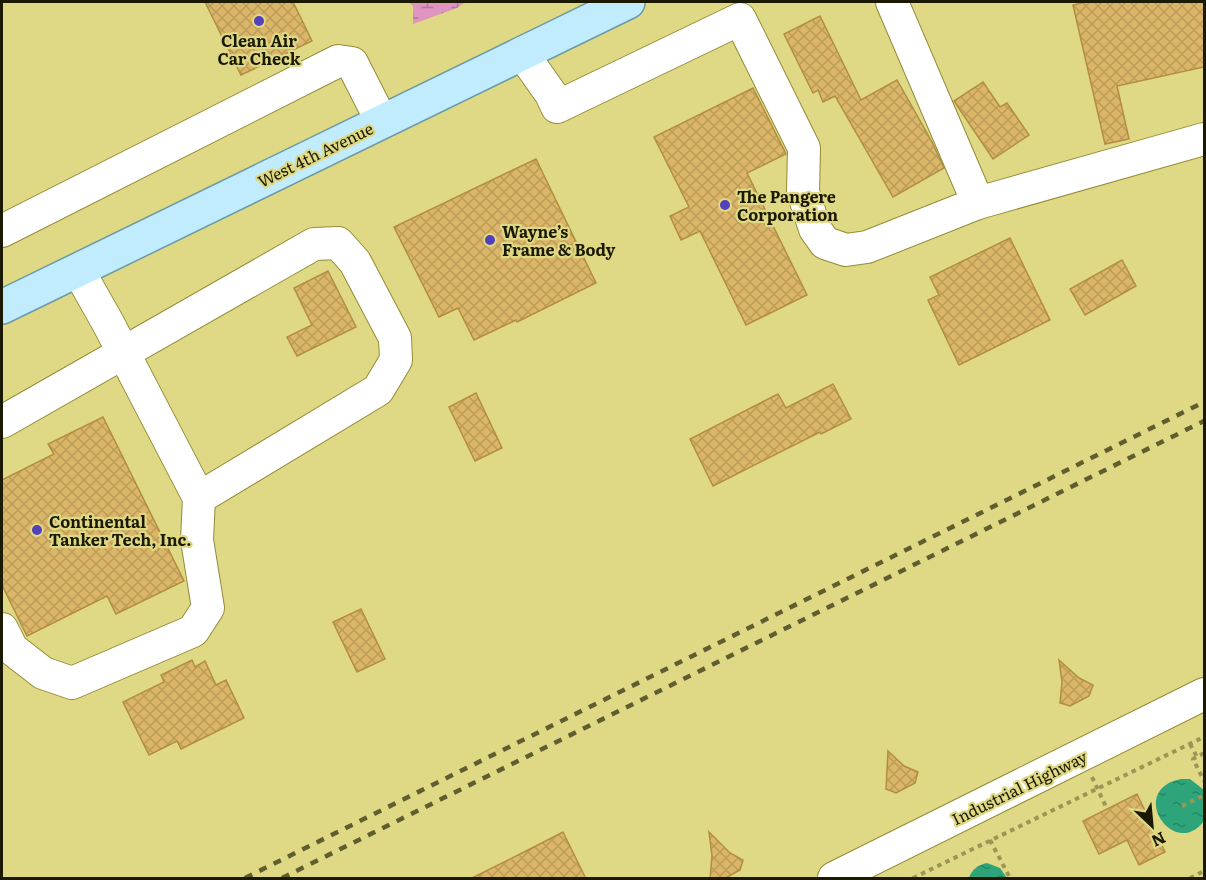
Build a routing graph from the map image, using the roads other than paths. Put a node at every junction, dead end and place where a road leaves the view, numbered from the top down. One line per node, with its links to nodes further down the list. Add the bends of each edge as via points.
1 (628, 2): 3 (main road, West 4th Avenue)
2 (892, 2): 6 (street)
3 (522, 53): 4 (main road, West 4th Avenue); 6 (street, via 557,107 740,19 804,148 803,192 815,229 825,243 846,250 867,247)
4 (382, 122): 7 (street, via 352,63 338,61); 8 (main road, West 4th Avenue)
5 (1204, 139): 6 (street)
6 (978, 203)
7 (2, 231)
8 (78, 270): 9 (main road, West 4th Avenue); 10 (street)
9 (2, 308)
10 (123, 352): 11 (street); 12 (street); 12 (street, via 314,244 338,243 355,262 395,338 396,360 378,390)
11 (2, 422)
12 (199, 498): 13 (street, via 197,540 208,608 193,631 72,683 43,673 19,655)
13 (2, 630)
14 (1204, 694): 15 (street, Industrial Highway)
15 (834, 879)

